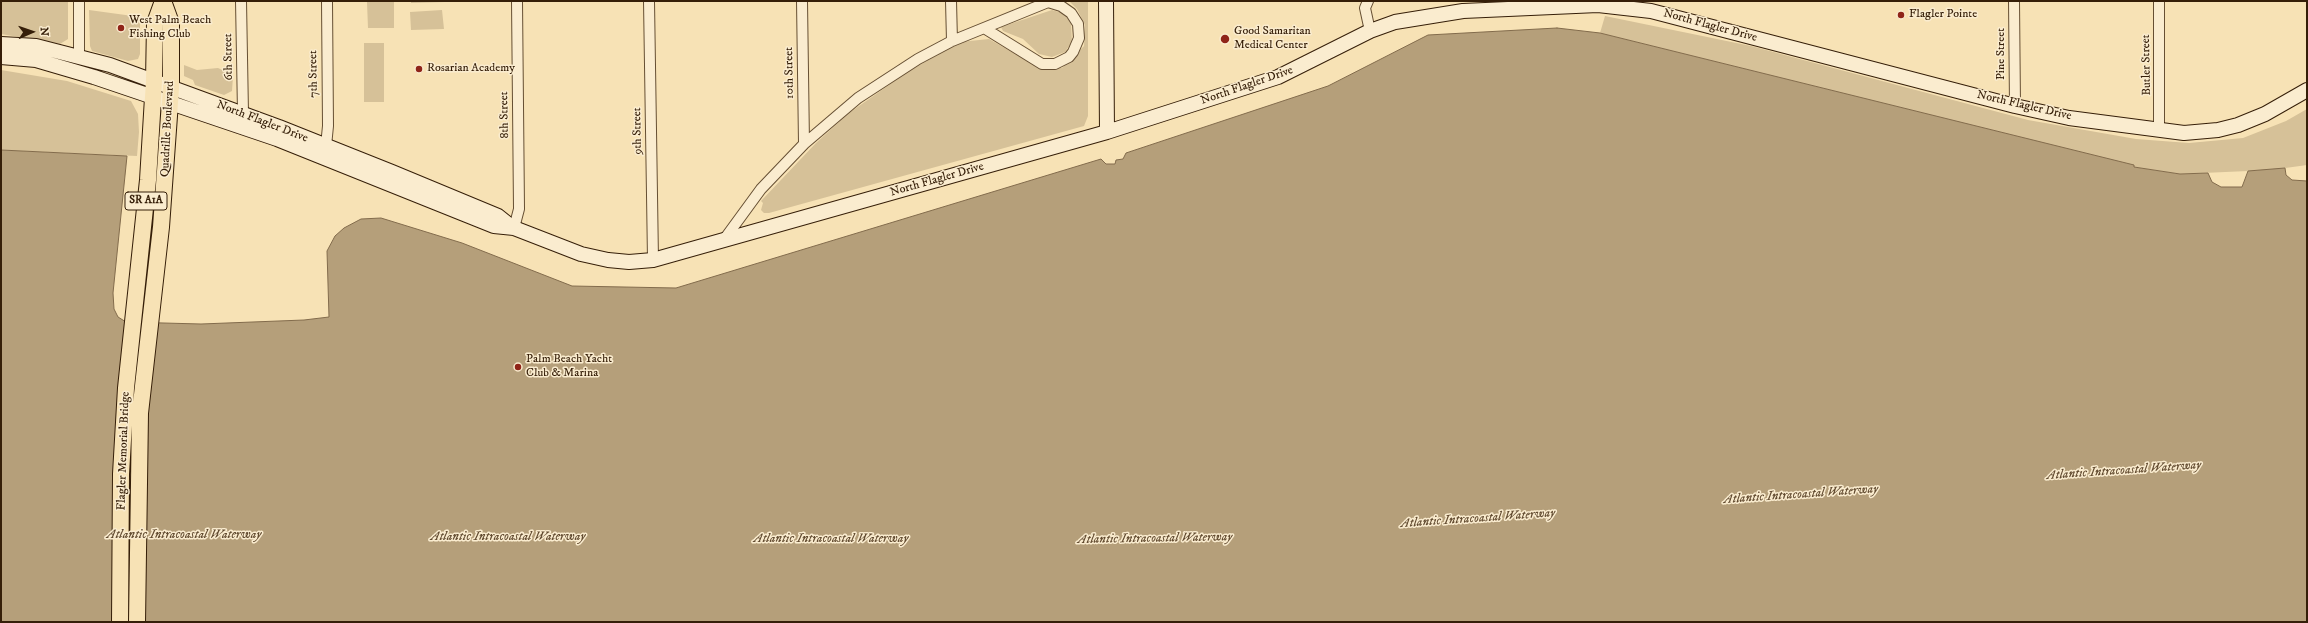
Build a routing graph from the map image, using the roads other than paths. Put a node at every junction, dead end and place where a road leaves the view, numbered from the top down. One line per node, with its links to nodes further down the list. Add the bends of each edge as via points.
1 (79, 1): 19 (street)
2 (163, 1): 21 (main road, SR A1A, via 155,23); 23 (main road, Quadrille Boulevard / SR A1A, via 171,23)
3 (241, 1): 25 (street, 6th Street)
4 (326, 1): 29 (street, 7th Street)
5 (517, 1): 30 (street, 8th Street, via 519,209)
6 (649, 1): 32 (street, 9th Street)
7 (802, 1): 28 (street, 10th Street)
8 (951, 1): 17 (street)
9 (1106, 1): 27 (street)
10 (1368, 1): 16 (street, via 1365,8)
11 (2014, 1): 24 (street, Pine Street)
12 (2159, 1): 26 (street, Butler Street)
13 (1598, 3): 14 (street, North Flagler Drive); 24 (street, North Flagler Drive, via 1651,11)
14 (1503, 5): 16 (street, North Flagler Drive, via 1395,22)
15 (984, 28): 15 (street, via 1042,64 1056,64 1068,57 1079,38 1078,24 1071,13 1061,6 1048,2); 17 (street)
16 (1370, 31): 27 (street, North Flagler Drive, via 1278,77)
17 (952, 41): 28 (street, via 882,82 830,120)
18 (1, 44): 19 (street, North Flagler Drive, via 36,46)
19 (79, 56): 21 (street, North Flagler Drive)
20 (1, 57): 21 (street, North Flagler Drive, via 36,60)
21 (154, 89): 23 (street, North Flagler Drive); 33 (main road, Quadrille Boulevard / SR A1A, via 147,200)
22 (2307, 90): 26 (street, North Flagler Drive, via 2265,114 2238,125 2204,132)
23 (170, 95): 25 (street, North Flagler Drive); 30 (street, North Flagler Drive, via 494,226); 34 (main road, Quadrille Boulevard / SR A1A, via 161,227)
24 (2015, 106): 26 (street, North Flagler Drive, via 2069,118)
25 (243, 113): 29 (street, North Flagler Drive)
26 (2160, 130)
27 (1107, 132): 31 (street, North Flagler Drive)
28 (804, 144): 31 (street, via 761,189)
29 (326, 146): 30 (street, North Flagler Drive, via 498,216)
30 (514, 228): 32 (street, North Flagler Drive, via 581,254 608,260)
31 (723, 241): 32 (street, North Flagler Drive)
32 (653, 260)
33 (135, 304): 35 (main road, Flagler Memorial Bridge / SR A1A, via 122,451)
34 (151, 306): 36 (main road, Flagler Memorial Bridge / SR A1A, via 140,413)
35 (120, 622)
36 (137, 622)

